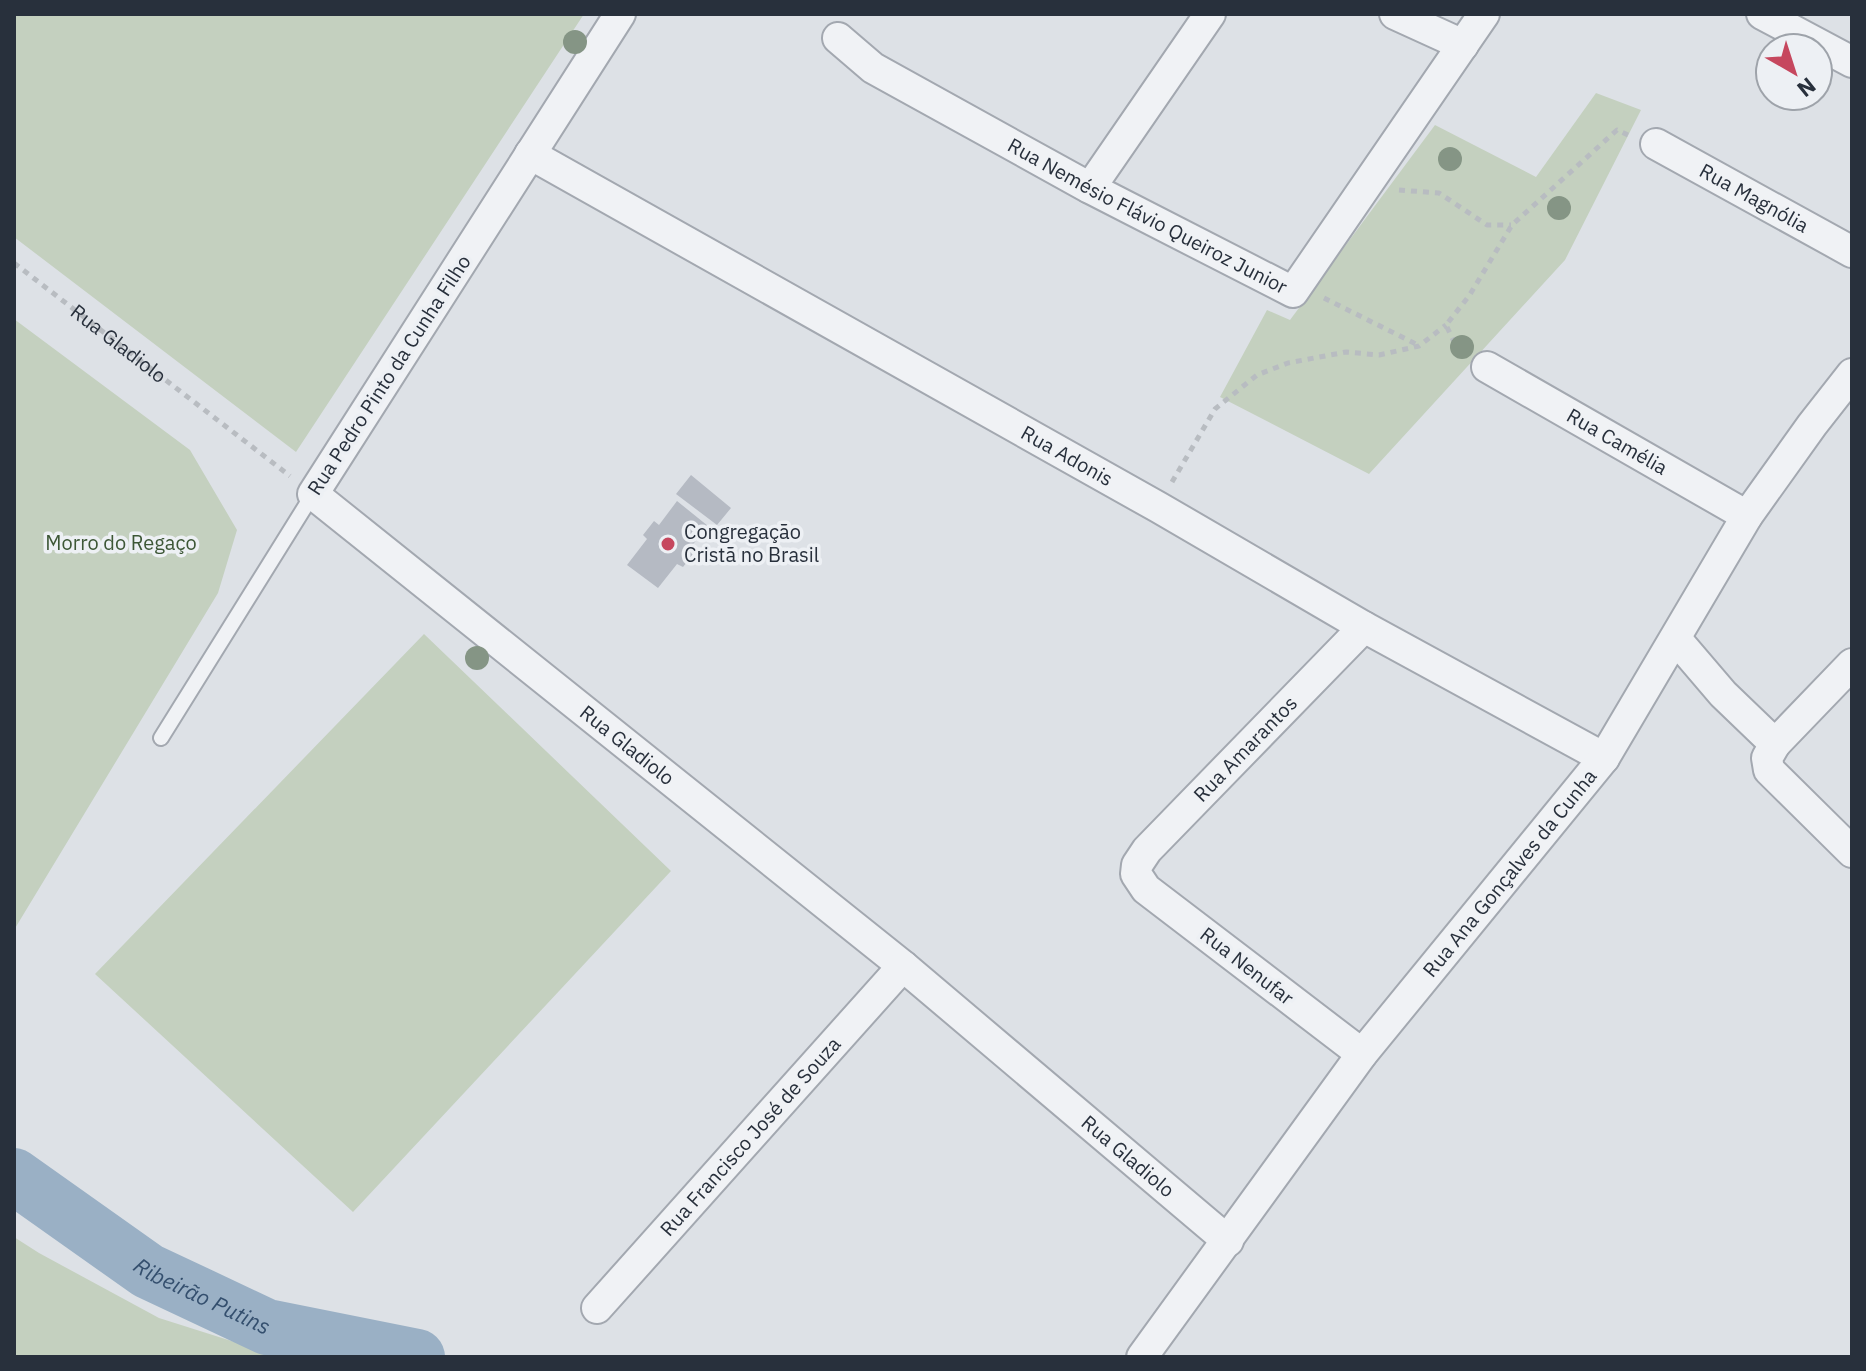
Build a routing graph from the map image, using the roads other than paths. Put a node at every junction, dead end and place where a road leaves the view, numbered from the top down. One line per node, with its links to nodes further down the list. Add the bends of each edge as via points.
1 (620, 14): 10 (street, Rua Pedro Pinto da Cunha Filho)
2 (1210, 14): 11 (street)
3 (1395, 14): 7 (street)
4 (1484, 14): 7 (street, Rua Nemésio Flávio Queiroz Junior)
5 (1762, 14): 8 (street)
6 (838, 38): 11 (street, Rua Nemésio Flávio Queiroz Junior, via 873,68)
7 (1463, 45): 11 (street, Rua Nemésio Flávio Queiroz Junior, via 1293,292)
8 (1852, 62)
9 (1656, 144): 12 (street, Rua Magnólia)
10 (530, 154): 15 (street, Rua Pedro Pinto da Cunha Filho); 17 (street, Rua Adonis)
11 (1090, 188)
12 (1852, 252)
13 (1487, 367): 16 (street, Rua Camélia)
14 (1852, 374): 16 (street, Rua Ana Gonçalves da Cunha)
15 (313, 494): 20 (lane, Rua Pedro Pinto da Cunha Filho); 25 (street, Rua Gladiolo)
16 (1747, 516): 18 (street, Rua Ana Gonçalves da Cunha)
17 (1364, 627): 22 (street, Rua Adonis); 24 (street, Rua Amarantos, via 1147,850)
18 (1676, 639): 21 (street); 22 (street, Rua Ana Gonçalves da Cunha)
19 (1852, 664): 21 (street)
20 (161, 738)
21 (1775, 744): 23 (street, via 1767,758 1769,770)
22 (1604, 758): 26 (street, Rua Ana Gonçalves da Cunha)
23 (1852, 852)
24 (1136, 874): 26 (street, Rua Nenufar, via 1146,889)
25 (903, 966): 27 (street, Rua Gladiolo); 28 (street, Rua Francisco José de Souza)
26 (1362, 1054): 27 (street, Rua Ana Gonçalves da Cunha)
27 (1228, 1241): 29 (street, Rua Ana Gonçalves da Cunha)
28 (597, 1308)
29 (1142, 1357)

